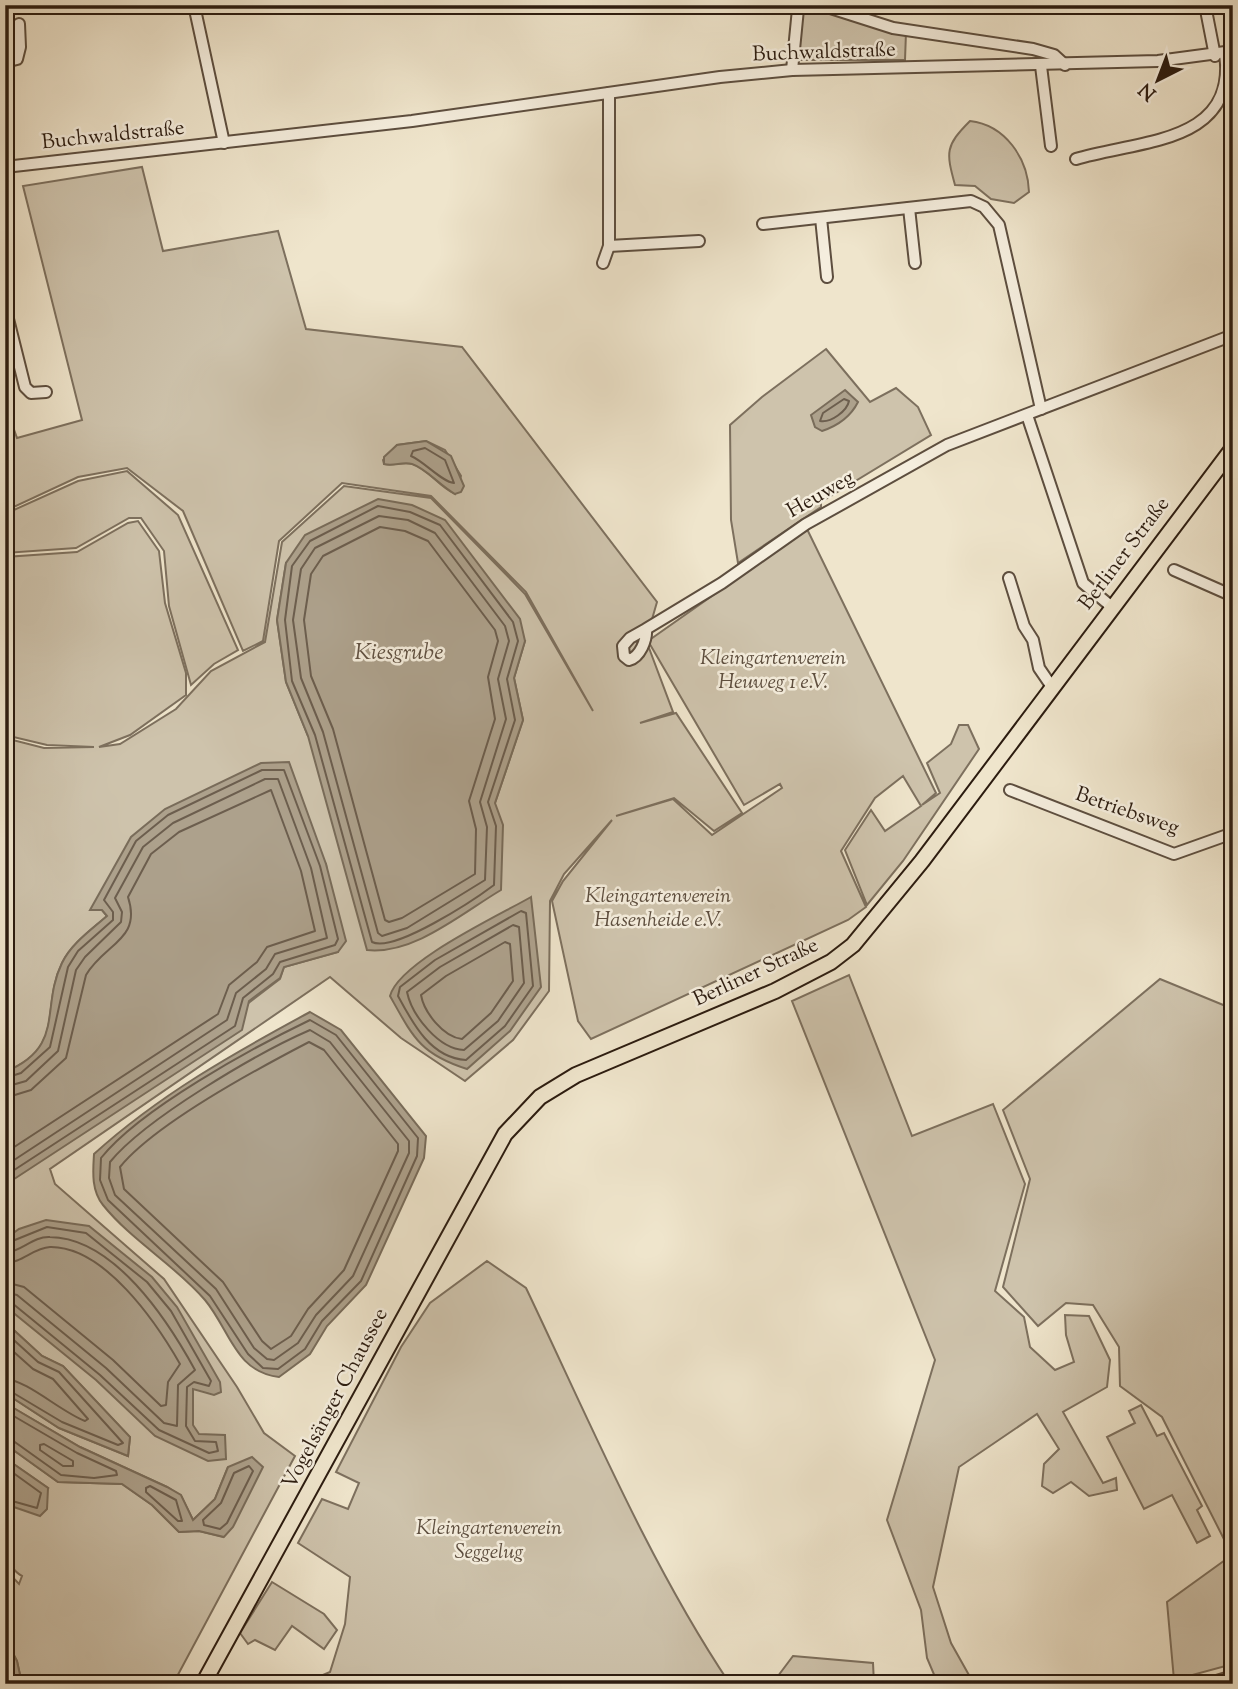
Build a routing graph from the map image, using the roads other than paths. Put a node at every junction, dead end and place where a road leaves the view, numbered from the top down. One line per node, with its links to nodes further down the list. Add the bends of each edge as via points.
1 (194, 5): 13 (street)
2 (802, 5): 11 (street)
3 (821, 5): 8 (street, via 893,28 1054,54)
4 (1205, 5): 6 (street)
5 (19, 24): 7 (street, via 17,59)
6 (1224, 53): 8 (street, Buchwaldstraße); 10 (street)
7 (5, 62)
8 (1065, 65): 9 (street, Buchwaldstraße)
9 (1041, 66): 11 (street, Buchwaldstraße); 14 (street)
10 (1230, 69): 15 (street, via 1211,115 1130,149)
11 (792, 70): 12 (street, Buchwaldstraße)
12 (609, 93): 13 (street, Buchwaldstraße); 21 (street)
13 (224, 143): 16 (street, Buchwaldstraße)
14 (1051, 146)
15 (1076, 159)
16 (5, 167)
17 (909, 208): 18 (street); 23 (street); 28 (street, via 971,201 993,215)
18 (821, 218): 19 (street); 24 (street)
19 (763, 224)
20 (699, 241): 21 (street)
21 (609, 246): 22 (street)
22 (603, 263)
23 (915, 263)
24 (827, 276)
25 (5, 307): 27 (street, via 25,387 31,393)
26 (1233, 335): 28 (street, Heuweg)
27 (46, 392)
28 (1041, 409): 29 (street, Heuweg)
29 (1027, 415): 34 (street, via 1083,583); 35 (street, Heuweg, via 947,445 806,524)
30 (1233, 448): 34 (main road, Berliner Straße)
31 (1174, 570): 33 (street)
32 (1009, 578): 36 (street, via 1039,668)
33 (1232, 594)
34 (1112, 607): 36 (main road, Berliner Straße)
35 (646, 629)
36 (1052, 687): 39 (main road, Berliner Straße, via 853,945 775,991 576,1075 540,1097)
37 (1010, 790): 38 (street, Betriebsweg, via 1174,854)
38 (1233, 833)
39 (505, 1134): 41 (main road, Vogelsänger Chaussee)
40 (1233, 1676): 42 (street)
41 (203, 1684)
42 (1207, 1684)

